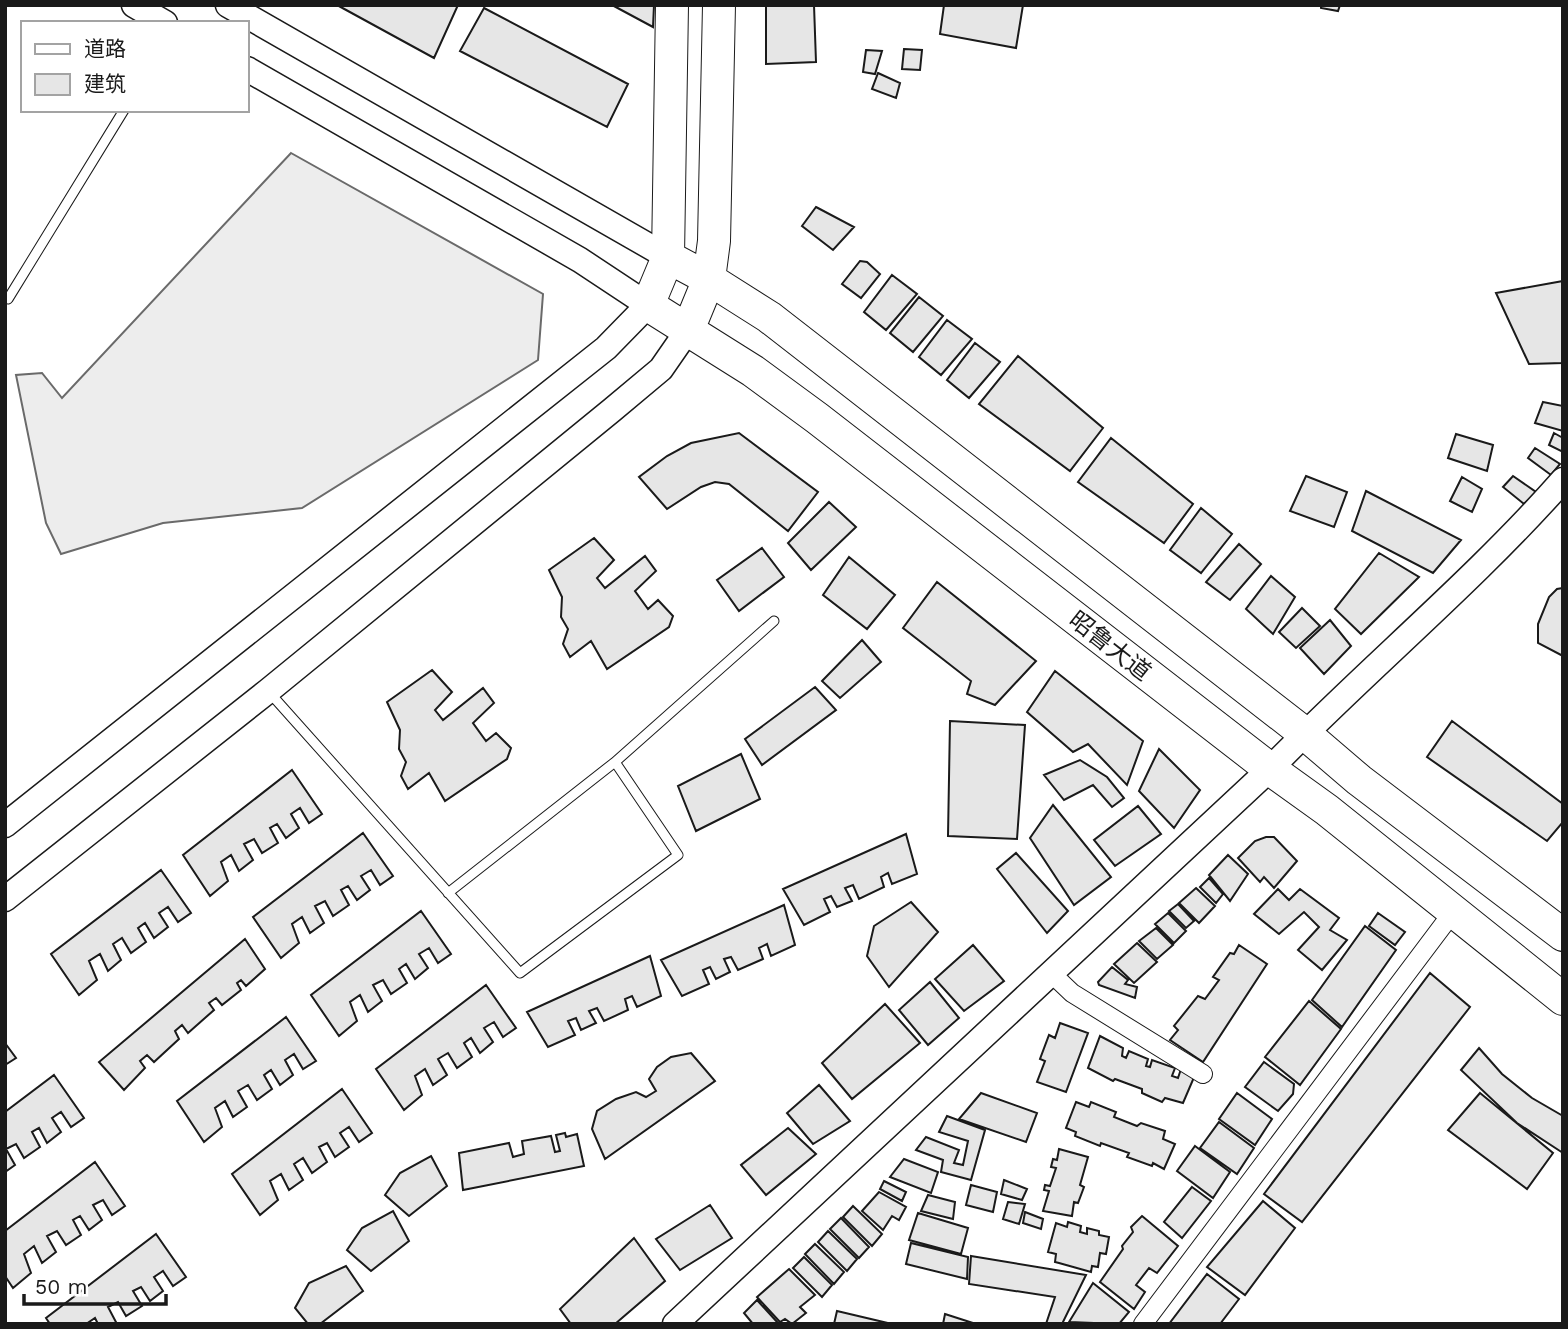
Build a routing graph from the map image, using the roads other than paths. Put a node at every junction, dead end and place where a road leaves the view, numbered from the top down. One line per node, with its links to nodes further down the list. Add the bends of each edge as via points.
1 (134, 5): 5 (main road)
2 (228, 5): 8 (main road)
3 (672, 5): 8 (highway)
4 (719, 5): 9 (highway, via 716,211)
5 (162, 21)
6 (248, 70): 11 (main road, via 580,260)
7 (123, 112): 10 (lane, via 8,299)
8 (668, 257): 9 (highway, 昭鲁大道); 11 (highway)
9 (709, 279): 12 (highway); 16 (highway, 昭鲁大道, via 827,361)
10 (5, 297)
11 (648, 305): 12 (highway, 昭鲁大道); 19 (main road, via 606,348)
12 (688, 330): 15 (main road, via 661,369); 18 (highway, 昭鲁大道, via 817,418)
13 (1563, 480): 16 (main road, via 1516,533)
14 (774, 621): 17 (lane)
15 (268, 691): 20 (lane); 21 (main road)
16 (1304, 733): 18 (main road); 23 (highway, 昭鲁大道)
17 (615, 762): 20 (lane); 20 (lane, via 678,855 520,973)
18 (1270, 769): 22 (highway, 昭鲁大道); 24 (main road)
19 (5, 825)
20 (448, 893)
21 (5, 899)
22 (1453, 912): 25 (highway, 昭鲁大道); 28 (street)
23 (1563, 935)
24 (1050, 972): 26 (street, via 1072,993); 27 (main road)
25 (1563, 999)
26 (1203, 1074)
27 (675, 1324)
28 (1143, 1324)

